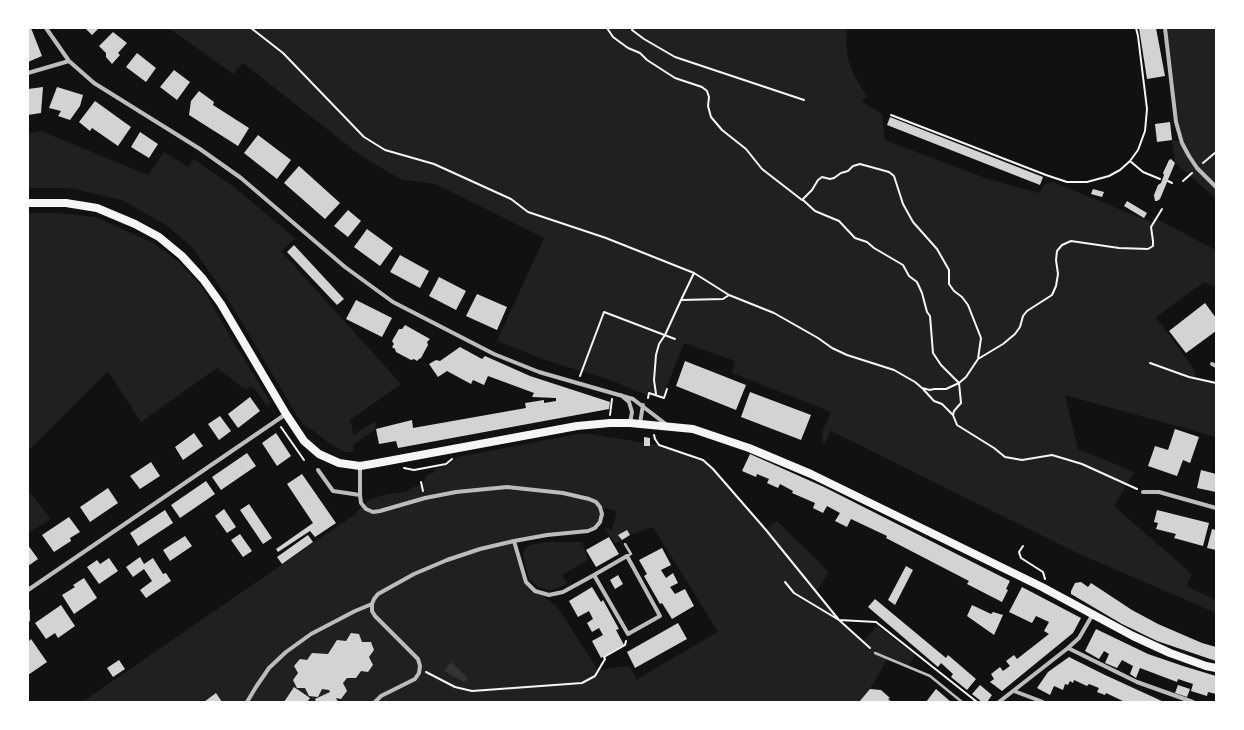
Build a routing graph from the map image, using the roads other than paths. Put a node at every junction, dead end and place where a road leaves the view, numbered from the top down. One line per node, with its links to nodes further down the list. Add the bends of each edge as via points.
1 (46, 28): 3 (street)
2 (1165, 28): 5 (street, via 1176,122 1182,143 1198,168)
3 (69, 61): 4 (street); 7 (street, via 94,83 200,149 241,178 345,267 393,302 494,354 539,372)
4 (28, 73)
5 (1216, 187)
6 (28, 203): 9 (main road, via 66,203 97,208 159,237 182,256 221,304)
7 (621, 395): 8 (street); 10 (street, via 629,402 632,412)
8 (642, 405): 11 (street); 12 (street)
9 (286, 414): 13 (main road, via 304,441 319,454 339,463); 22 (street)
10 (630, 423): 11 (main road); 13 (main road, via 577,426)
11 (640, 423): 12 (main road)
12 (667, 426): 25 (main road, via 693,429 791,465)
13 (360, 466): 16 (street)
14 (318, 470): 16 (street, via 333,491)
15 (1143, 492): 17 (street, via 1159,492)
16 (360, 495): 18 (street, via 361,503 373,512 456,492 507,487 589,498 600,507 600,522 588,531)
17 (1216, 508)
18 (514, 541): 21 (street, via 526,582 535,591 549,595 563,592); 23 (street, via 467,554 414,574 378,594)
19 (625, 544): 20 (lane, via 630,554)
20 (627, 556): 21 (street); 21 (street, via 660,616 628,634)
21 (594, 575)
22 (28, 590)
23 (372, 604): 31 (street, via 311,634 286,652 269,668); 32 (street, via 375,616 418,659 419,669 415,679 381,696)
24 (28, 612): 26 (street)
25 (1093, 614): 27 (street, via 1079,638); 29 (main road, via 1132,636 1170,653)
26 (28, 620)
27 (1068, 648): 30 (street); 36 (street, via 1136,682)
28 (876, 653): 33 (lane, via 930,676)
29 (1216, 668)
30 (1014, 691): 34 (street); 35 (street)
31 (247, 702)
32 (375, 702)
33 (962, 702)
34 (999, 702)
35 (1043, 702)
36 (1193, 702)

